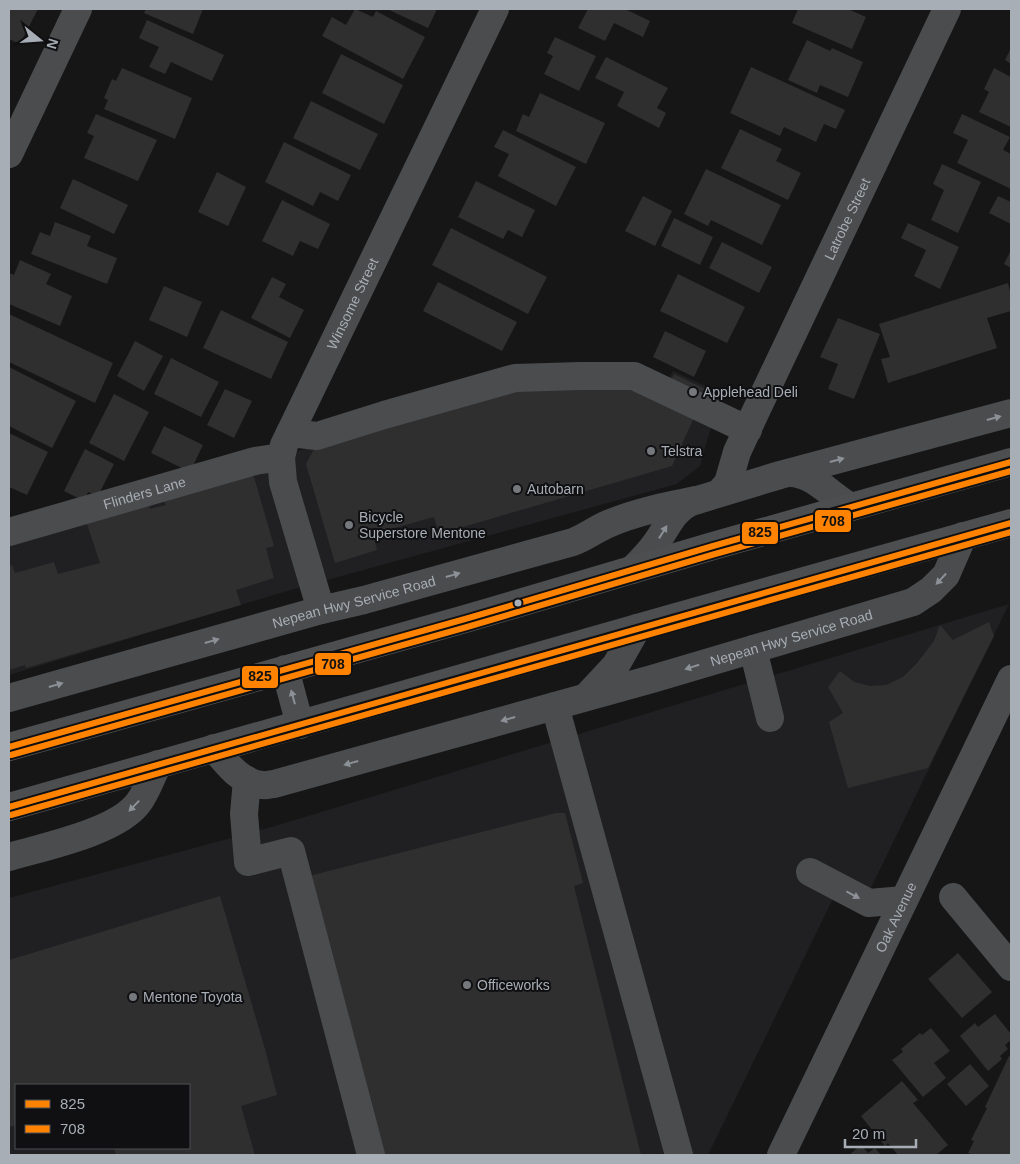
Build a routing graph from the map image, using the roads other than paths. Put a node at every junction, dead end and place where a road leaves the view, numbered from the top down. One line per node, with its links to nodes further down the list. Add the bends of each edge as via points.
1 (78, 9): 4 (street)
2 (495, 9): 7 (street, Winsome Street)
3 (947, 9): 6 (street, Latrobe Street)
4 (9, 154)
5 (1011, 413): 9 (street, Nepean Hwy Service Road, one-way to 5)
6 (748, 430): 7 (street, Flinders Lane, via 634,376 515,378); 9 (street, via 749,450 755,464 767,474); 10 (street, Latrobe Street, via 728,483)
7 (286, 445): 13 (street, Flinders Lane, via 255,461); 16 (street, via 284,482)
8 (1011, 462): 11 (highway)
9 (785, 474): 10 (street, Nepean Hwy Service Road); 11 (street, via 795,473 810,479)
10 (708, 496): 15 (street, Latrobe Street, one-way to 10, via 684,505); 16 (street, Nepean Hwy Service Road, one-way to 10, via 573,542 621,519)
11 (851, 507): 15 (highway)
12 (1011, 524): 14 (highway)
13 (9, 532)
14 (963, 536): 17 (highway); 18 (street, Nepean Hwy Service Road, one-way to 18, via 946,575 913,602)
15 (632, 570): 19 (highway)
16 (321, 610): 22 (street, Nepean Hwy Service Road, one-way to 16)
17 (637, 628): 21 (street, Nepean Hwy Service Road, via 616,665); 25 (highway)
18 (753, 648): 21 (street, Nepean Hwy Service Road, one-way to 21); 24 (street)
19 (285, 670): 25 (highway, one-way to 19); 26 (highway)
20 (1011, 679): 34 (street, Oak Avenue)
21 (587, 696): 23 (street, Nepean Hwy Service Road)
22 (9, 698)
23 (555, 706): 29 (street, Nepean Hwy Service Road, one-way to 29, via 274,784 262,785); 37 (street)
24 (770, 718)
25 (300, 725): 27 (highway)
26 (9, 747)
27 (214, 748): 28 (highway); 29 (street, Nepean Hwy Service Road, via 228,766)
28 (158, 764): 30 (highway); 31 (street, one-way to 31, via 138,803 112,823)
29 (247, 780): 36 (street, via 244,814 248,862 291,850)
30 (9, 807)
31 (9, 858)
32 (810, 872): 34 (street, one-way to 34, via 869,903)
33 (953, 897): 35 (street)
34 (904, 900): 38 (street, Oak Avenue)
35 (1011, 967)
36 (371, 1155)
37 (679, 1155)
38 (781, 1155)

